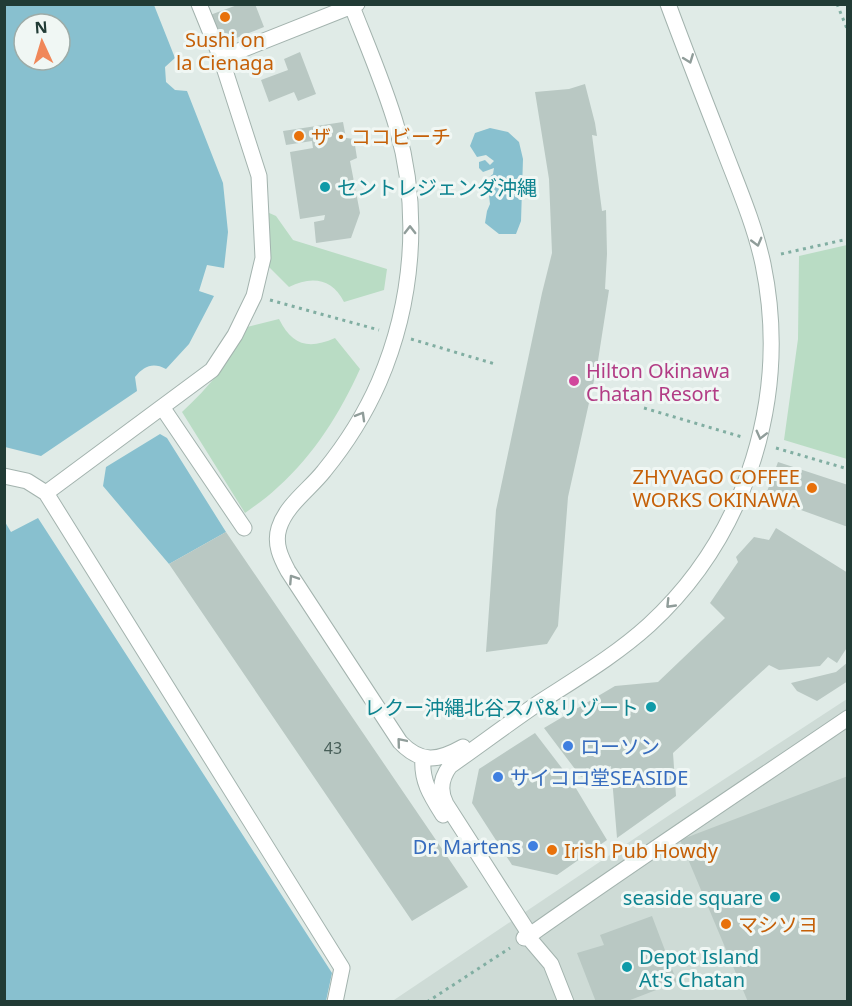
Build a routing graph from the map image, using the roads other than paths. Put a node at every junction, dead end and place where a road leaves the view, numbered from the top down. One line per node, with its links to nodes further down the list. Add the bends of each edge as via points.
1 (199, 4): 4 (street)
2 (668, 4): 9 (street, one-way to 9, via 741,195 762,263 771,338 764,419 753,464 733,512 705,561 680,594 629,642)
3 (353, 5): 4 (street); 11 (street, one-way to 3, via 407,749 396,736 288,571 278,543 279,526 286,512 330,464 372,397 393,345 407,285 411,226 407,172 387,96)
4 (221, 58): 5 (street, via 259,176 263,258 254,296 212,370)
5 (162, 407): 7 (street); 8 (street)
6 (4, 476): 7 (street, via 27,481)
7 (46, 493): 13 (street, via 342,968)
8 (243, 528)
9 (525, 712): 11 (street, via 514,714 450,754); 12 (street, via 450,766 444,773 441,789 446,804)
10 (848, 718): 12 (street)
11 (423, 758): 12 (street, via 427,790)
12 (528, 937): 14 (street, via 551,964)
13 (335, 1002)
14 (566, 1002)

